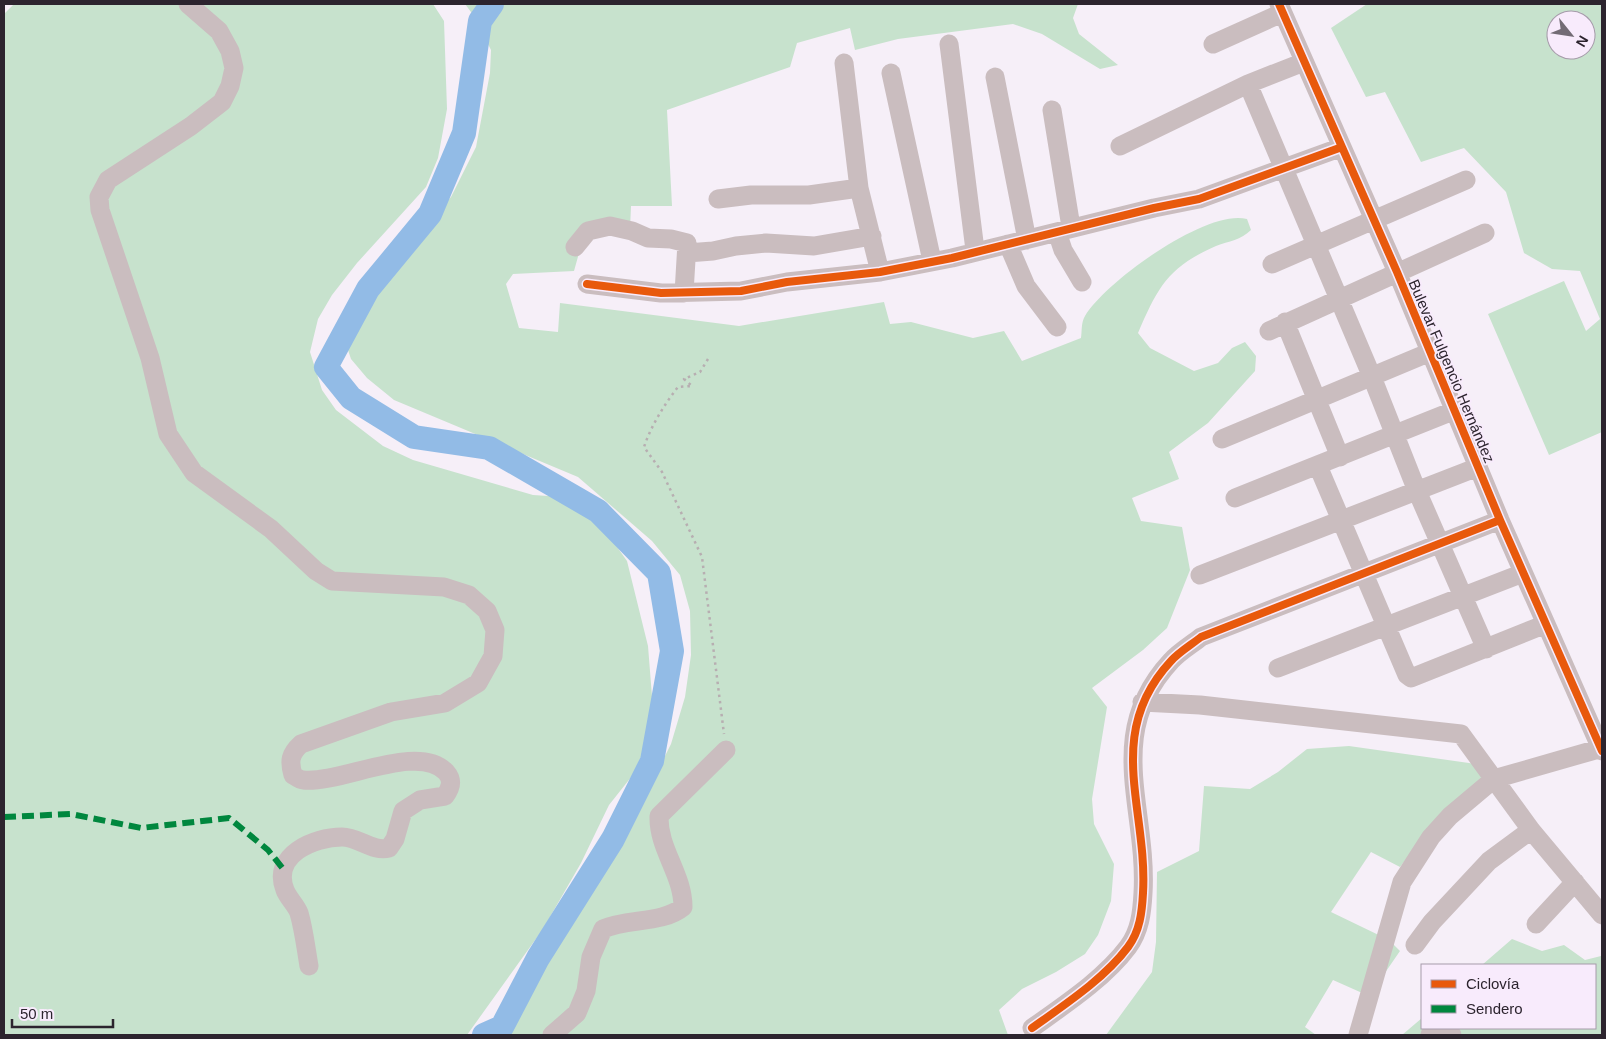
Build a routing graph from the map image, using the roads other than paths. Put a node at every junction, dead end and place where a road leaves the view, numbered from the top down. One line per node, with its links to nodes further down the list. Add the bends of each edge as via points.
1 (188, 4): 67 (street, via 219,31 230,52 234,68 230,86 222,102 199,120 108,180 99,197 100,210 150,358 168,434 194,473 271,529 332,581 444,587 469,595 487,610 496,630 493,656 478,682 445,702 391,712 301,744 292,752 293,775 302,780 356,773 407,761 426,762 441,767 450,776 451,788 445,796 420,800 404,811 389,848 374,848 342,837 302,846 288,859 284,870 284,889 299,912)
2 (1281, 8): 4 (street); 5 (street, Bulevar Fulgencio Hernández)
3 (949, 44): 25 (street)
4 (1213, 44)
5 (1304, 62): 9 (street); 12 (street, Bulevar Fulgencio Hernández)
6 (844, 63): 15 (street)
7 (891, 73): 27 (street)
8 (995, 77): 21 (street)
9 (1248, 84): 11 (street); 13 (street)
10 (1052, 110): 18 (street)
11 (1120, 146)
12 (1342, 146): 13 (street); 17 (street, Bulevar Fulgencio Hernández)
13 (1282, 170): 18 (street, via 1199,199); 23 (street)
14 (1466, 180): 17 (street)
15 (859, 188): 16 (street, via 809,195 751,195); 20 (street)
16 (718, 199)
17 (1374, 220): 23 (street); 30 (street, Bulevar Fulgencio Hernández)
18 (1064, 230): 21 (street); 31 (street, via 1063,250)
19 (1485, 233): 30 (street)
20 (872, 236): 26 (street, via 814,246 766,243); 29 (street)
21 (1027, 240): 22 (street)
22 (1008, 244): 25 (street); 35 (street, via 1026,286)
23 (1315, 246): 28 (street); 34 (street)
24 (575, 247): 26 (street, via 588,230 610,226 648,238 687,243)
25 (975, 250): 27 (street)
26 (687, 253): 33 (street)
27 (932, 261): 29 (street)
28 (1272, 264)
29 (880, 272): 33 (street, via 787,282 741,291)
30 (1396, 272): 34 (street); 36 (street, Bulevar Fulgencio Hernández)
31 (1082, 282)
32 (586, 284): 33 (street)
33 (684, 293)
34 (1338, 298): 37 (street); 38 (street, via 1277,327)
35 (1057, 327)
36 (1428, 353): 37 (street); 39 (street, Bulevar Fulgencio Hernández)
37 (1372, 377): 38 (street); 40 (street)
38 (1315, 400): 41 (street); 42 (street)
39 (1453, 411): 40 (street); 44 (street, Bulevar Fulgencio Hernández)
40 (1394, 435): 42 (street); 45 (street)
41 (1222, 439)
42 (1340, 457): 43 (street)
43 (1318, 466): 46 (street); 48 (street)
44 (1478, 467): 45 (street); 47 (street, Bulevar Fulgencio Hernández)
45 (1417, 491): 48 (street); 49 (street)
46 (1235, 498)
47 (1500, 520): 49 (street); 50 (street, Bulevar Fulgencio Hernández)
48 (1340, 521): 51 (street); 52 (street)
49 (1439, 544): 51 (street); 53 (street)
50 (1523, 573): 53 (street); 54 (street, Bulevar Fulgencio Hernández)
51 (1363, 574): 55 (street); 58 (street, via 1201,637 1171,660)
52 (1200, 575)
53 (1463, 597): 55 (street); 56 (street)
54 (1546, 624): 56 (street); 59 (street, Bulevar Fulgencio Hernández)
55 (1385, 627): 56 (street, via 1411,678); 57 (street)
56 (1486, 649)
57 (1278, 668)
58 (1142, 702): 61 (street, via 1200,705 1461,734); 68 (street, via 1133,736 1132,771 1144,879 1142,918 1128,946 1084,991)
59 (1602, 749): 61 (street)
60 (726, 750): 69 (street, via 658,816 658,830 683,891 683,907 674,914 614,924 603,929 590,957 586,991 576,1012)
61 (1494, 779): 62 (street); 70 (street, via 1450,816 1431,837 1402,882)
62 (1531, 830): 63 (street); 66 (street, via 1489,861)
63 (1575, 882): 64 (street); 65 (street)
64 (1602, 915)
65 (1536, 924)
66 (1414, 945)
67 (309, 966)
68 (1032, 1028)
69 (552, 1035)
70 (1358, 1035)
71 (1430, 1035): 72 (street, via 1438,1030)
72 (1452, 1035)

